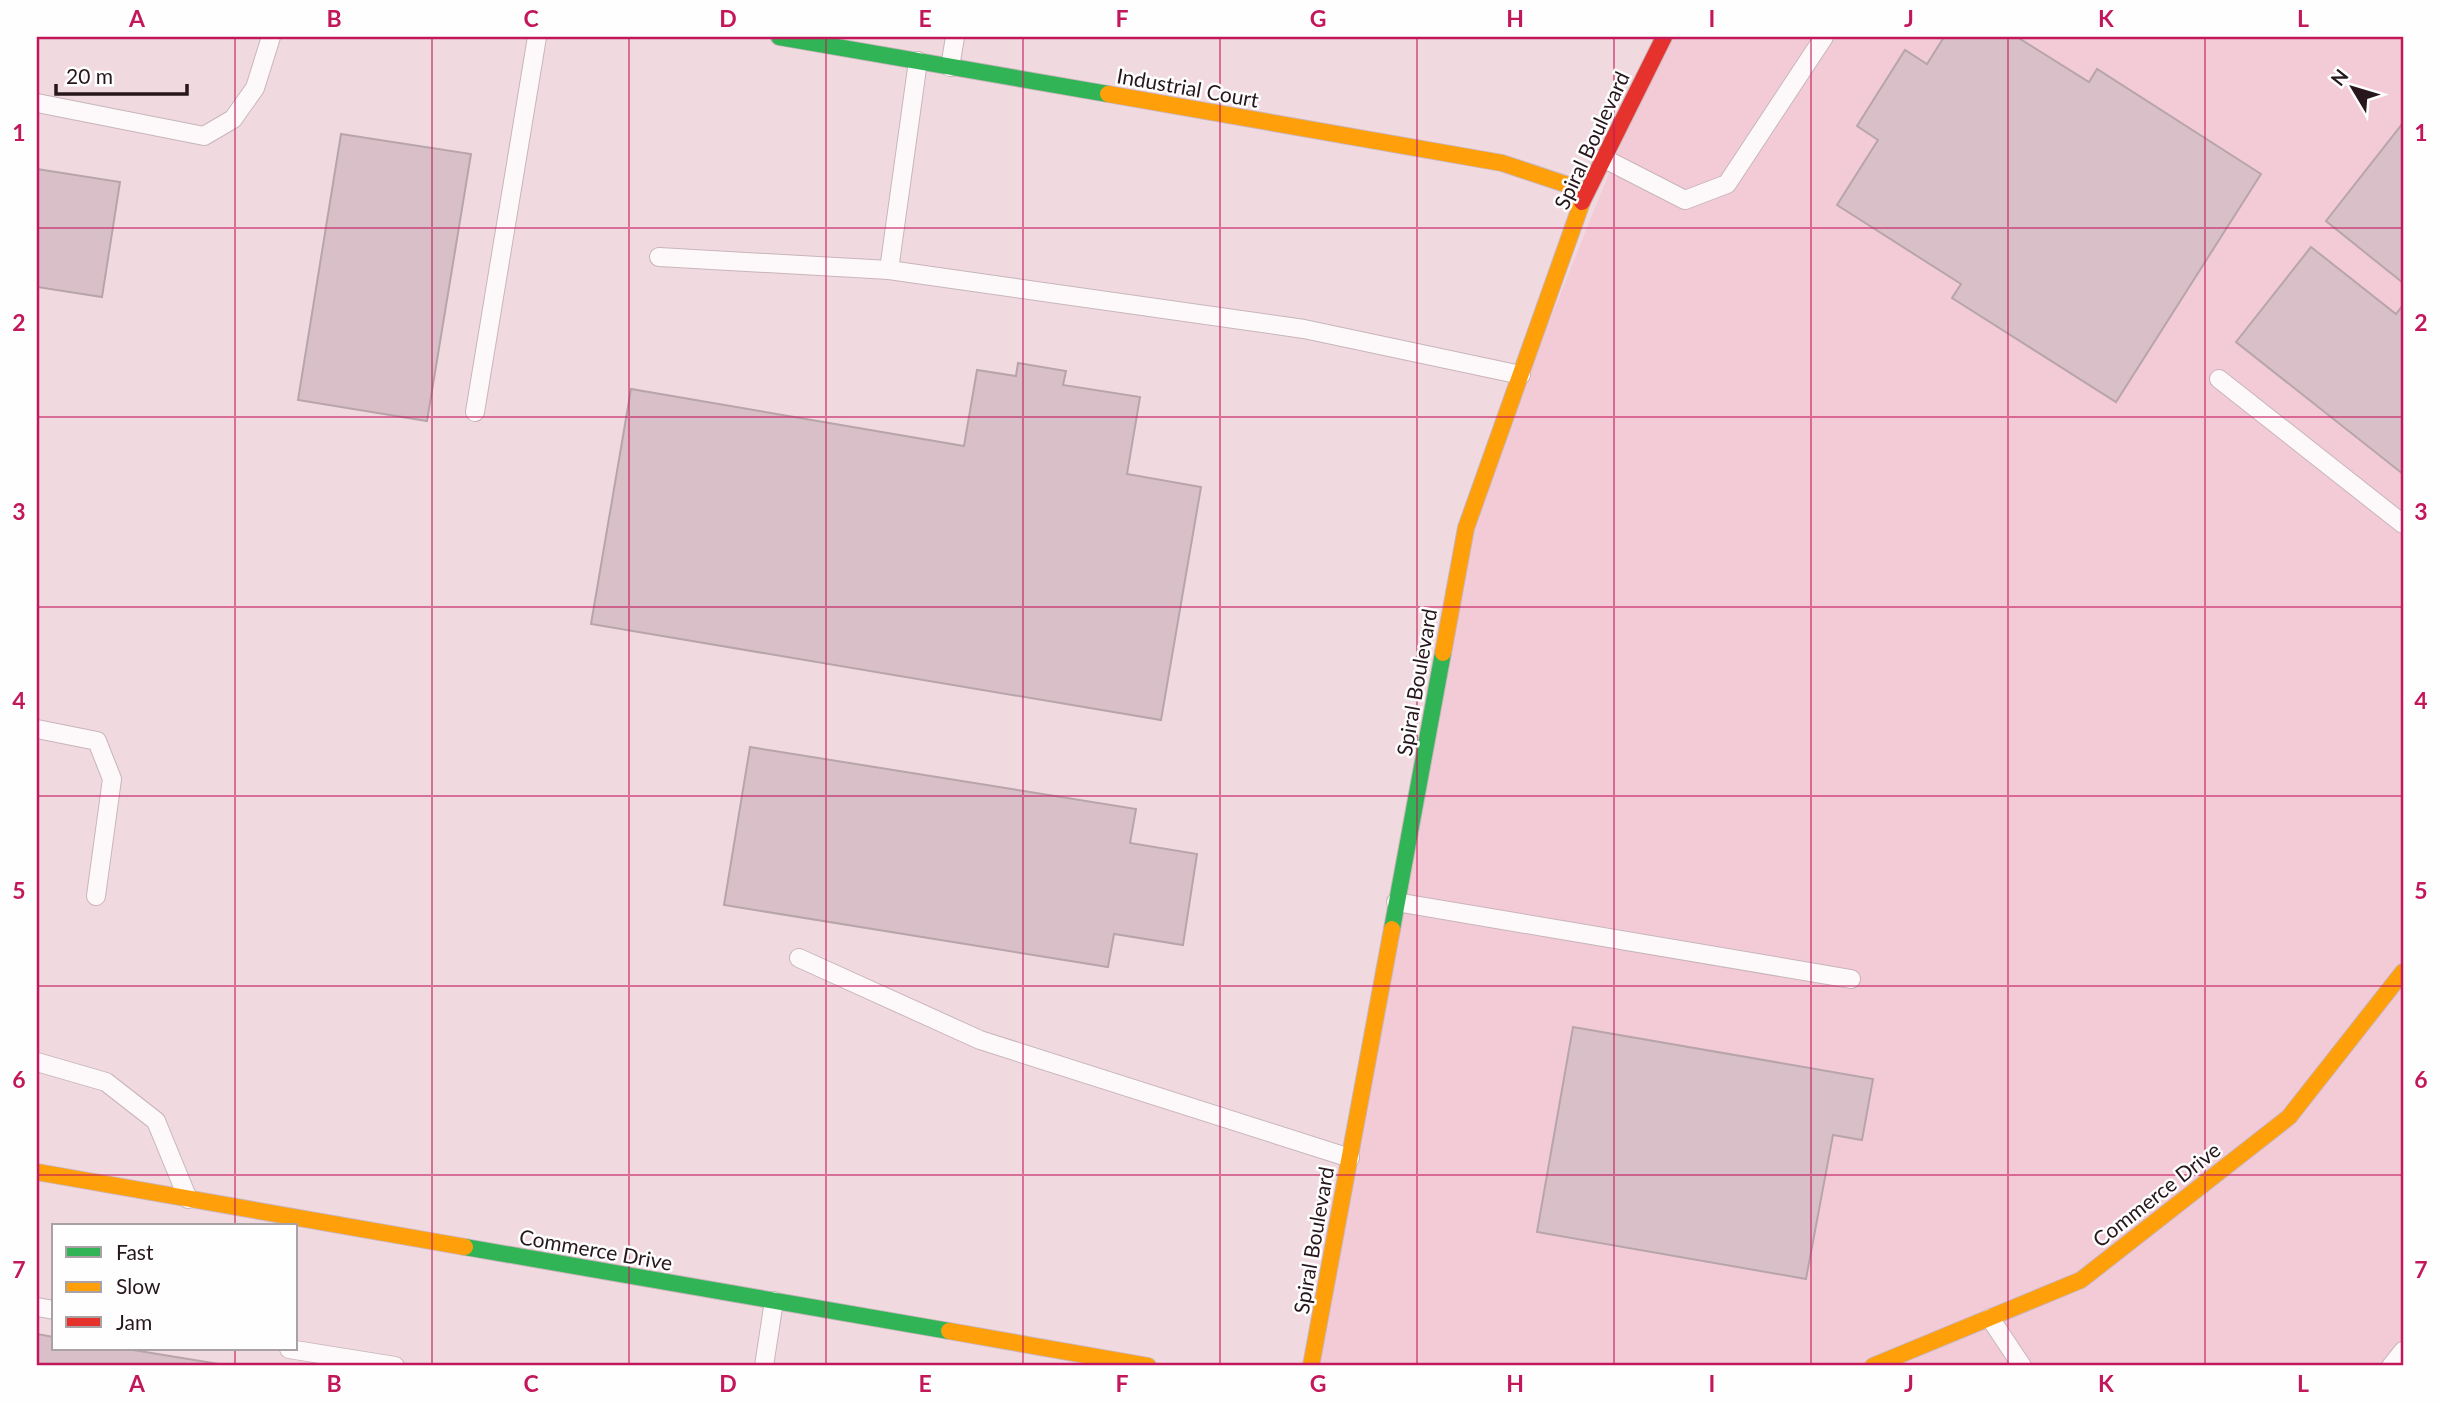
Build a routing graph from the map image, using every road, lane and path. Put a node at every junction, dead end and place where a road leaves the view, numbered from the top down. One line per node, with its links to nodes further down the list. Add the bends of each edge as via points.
1 (271, 37): 9 (lane, via 255,88 233,119 204,136)
2 (537, 37): 16 (lane)
3 (779, 37): 7 (street, Industrial Court)
4 (955, 37): 8 (lane)
5 (1664, 37): 10 (street, Spiral Boulevard)
6 (1824, 37): 10 (lane, via 1727,184 1685,200)
7 (918, 61): 8 (street, Industrial Court); 13 (lane)
8 (950, 67): 11 (street, Industrial Court, via 1502,163)
9 (37, 103)
10 (1603, 158): 11 (street, Spiral Boulevard)
11 (1586, 191): 14 (street, Spiral Boulevard)
12 (659, 257): 13 (lane)
13 (889, 270): 14 (lane, via 1304,329)
14 (1521, 375): 20 (street, Spiral Boulevard, via 1466,528)
15 (2219, 379): 17 (lane)
16 (475, 412)
17 (2403, 524)
18 (37, 729): 19 (lane, via 97,741 112,779)
19 (96, 896)
20 (1396, 902): 23 (lane); 25 (street, Spiral Boulevard)
21 (799, 958): 25 (lane, via 980,1040)
22 (2403, 972): 29 (street, Commerce Drive, via 2289,1117 2081,1280)
23 (1851, 979)
24 (37, 1062): 27 (lane, via 106,1082 156,1121)
25 (1350, 1158): 35 (street, Spiral Boulevard)
26 (37, 1172): 27 (street, Commerce Drive)
27 (188, 1199): 28 (street, Commerce Drive)
28 (774, 1301): 33 (lane); 34 (street, Commerce Drive)
29 (1990, 1318): 36 (street, Commerce Drive); 37 (lane)
30 (295, 1350): 32 (lane)
31 (2403, 1351): 38 (lane)
32 (395, 1366)
33 (764, 1366)
34 (1148, 1366)
35 (1311, 1366)
36 (1873, 1366)
37 (2022, 1366)
38 (2391, 1366)

